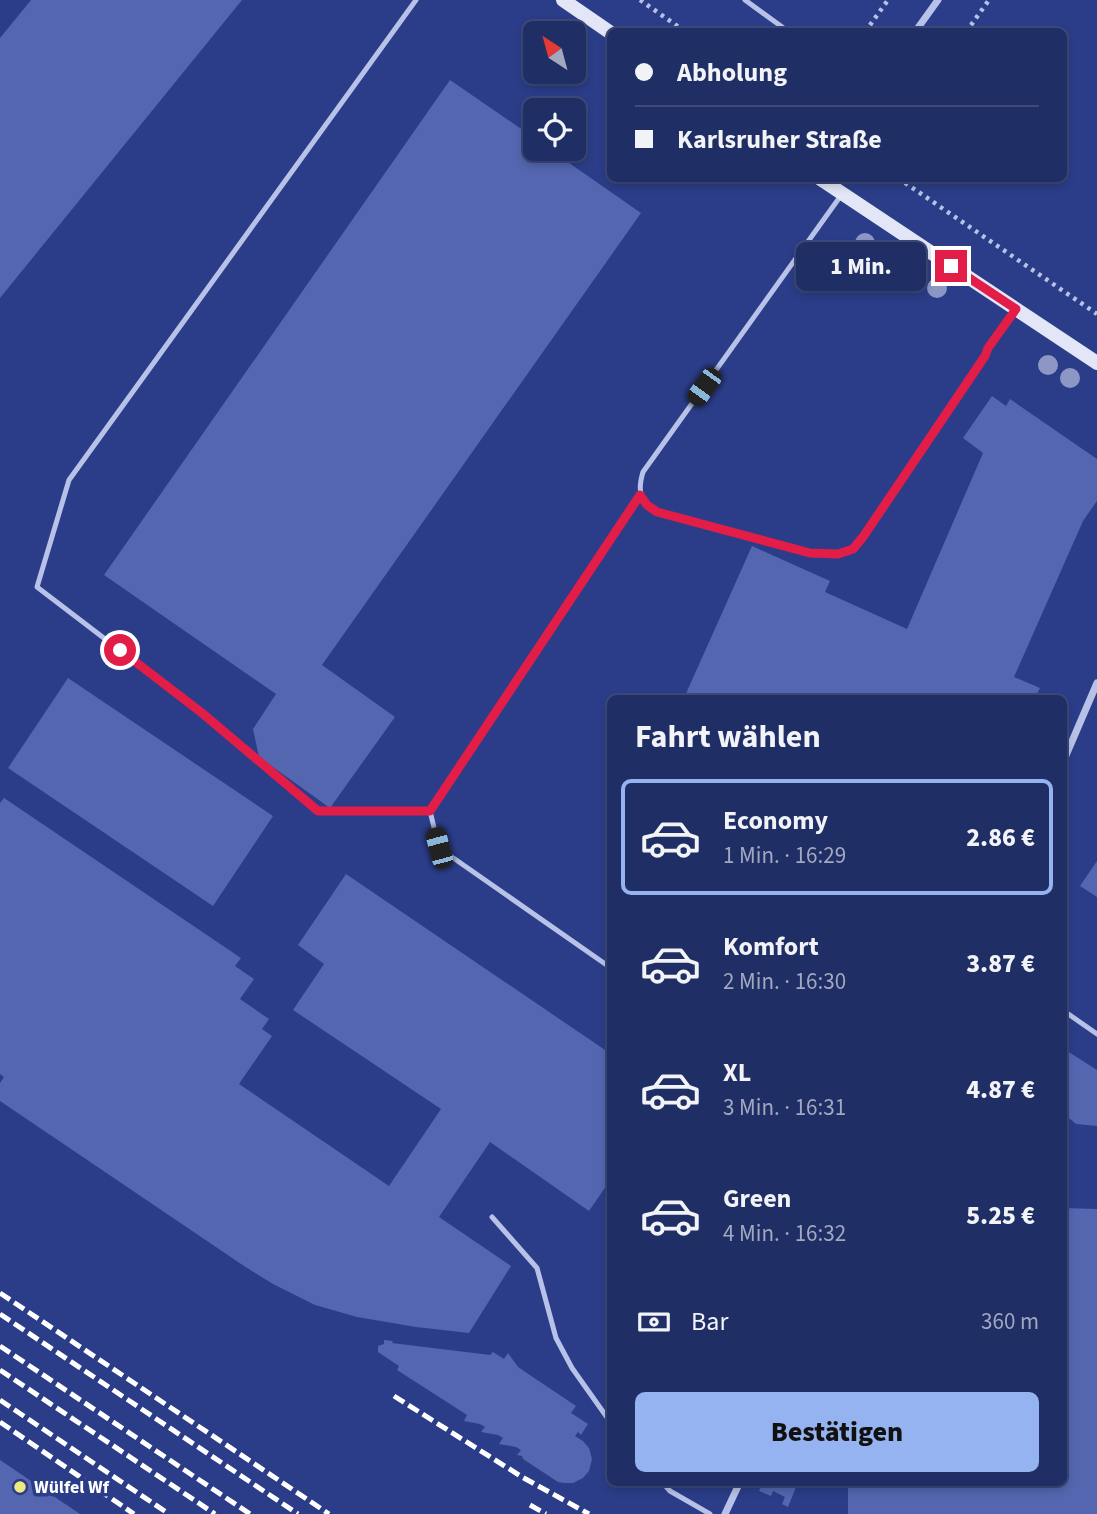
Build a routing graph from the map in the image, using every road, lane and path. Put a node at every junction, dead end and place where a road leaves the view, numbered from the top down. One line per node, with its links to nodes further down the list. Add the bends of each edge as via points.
1 (416, 0): 23 (lane, via 69,480 37,587 202,713 318,811)
2 (563, 0): 13 (main road)
3 (640, 0): 8 (path)
4 (746, 0): 9 (lane)
5 (888, 0): 10 (path)
6 (938, 0): 11 (street)
7 (989, 0): 12 (path)
8 (680, 28)
9 (784, 28)
10 (868, 28)
11 (918, 28)
12 (969, 28)
13 (607, 30)
14 (825, 182): 16 (main road)
15 (904, 182): 18 (path)
16 (842, 194): 17 (main road); 20 (lane, via 643,472)
17 (1016, 309): 19 (main road); 20 (lane, via 853,549 838,554 810,553 657,512)
18 (1097, 314)
19 (1097, 363)
20 (640, 495): 23 (lane)
21 (1097, 682): 22 (street)
22 (1067, 753)
23 (430, 811): 24 (lane, via 439,848)
24 (607, 965)
25 (1067, 1013): 26 (lane)
26 (1097, 1034)
27 (492, 1217): 28 (lane, via 537,1268 556,1338)
28 (607, 1417)
29 (666, 1486): 31 (lane)
30 (738, 1486): 32 (street)
31 (710, 1514)
32 (725, 1514)

